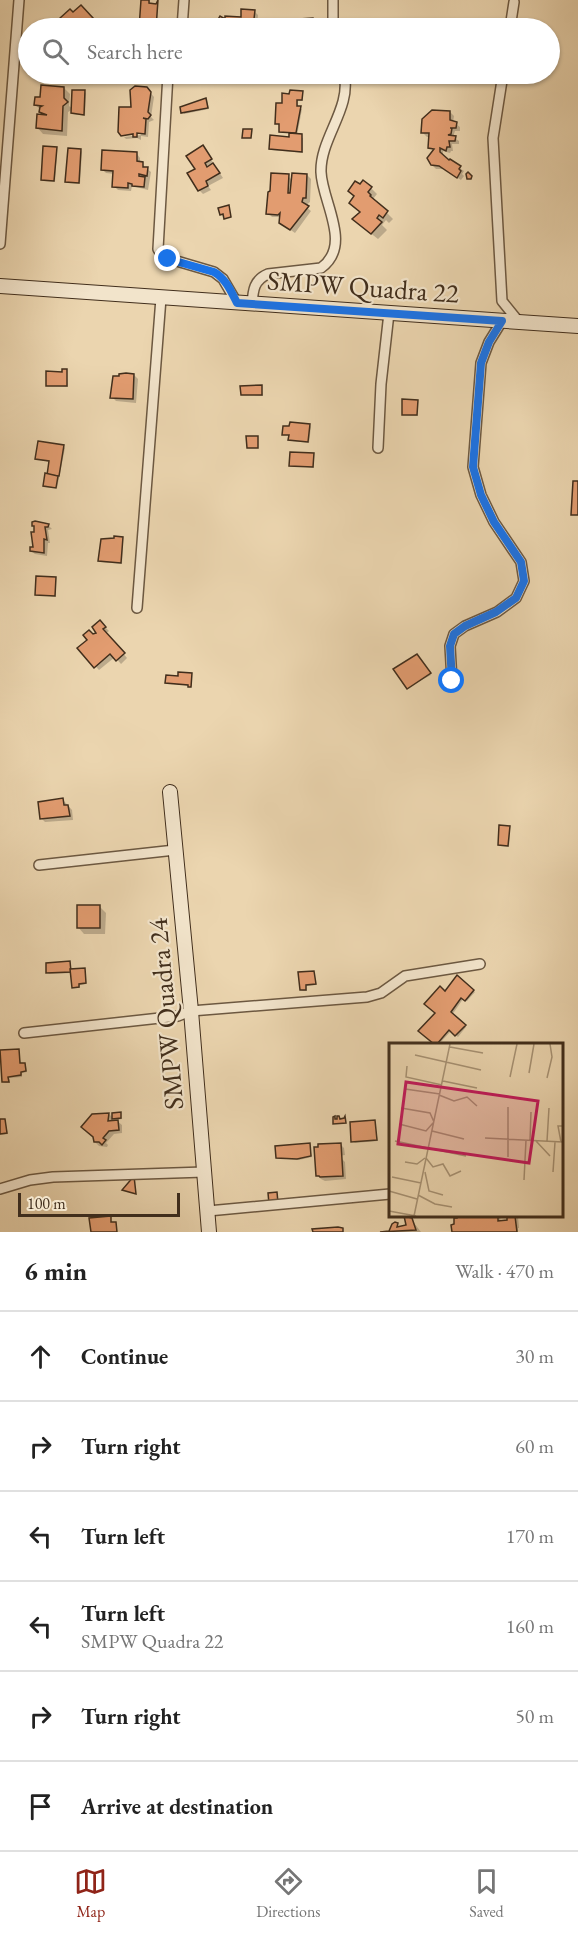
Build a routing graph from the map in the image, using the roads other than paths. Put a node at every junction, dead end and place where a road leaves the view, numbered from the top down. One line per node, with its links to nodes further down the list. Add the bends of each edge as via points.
1 (19, 0): 11 (street)
2 (184, 0): 5 (street)
3 (333, 0): 6 (street)
4 (514, 2): 7 (street)
5 (183, 18)
6 (333, 18)
7 (512, 18)
8 (167, 84): 14 (street, via 158,249 163,257 219,275)
9 (345, 84): 15 (street, via 321,161 322,183 335,233 332,254 327,263 314,270 262,276 256,283)
10 (501, 84): 18 (street, via 493,138 502,301)
11 (0, 244)
12 (0, 286): 13 (street, SMPW Quadra 22)
13 (161, 298): 14 (street, SMPW Quadra 22); 21 (street)
14 (237, 303): 15 (street, SMPW Quadra 22)
15 (252, 304): 16 (street, SMPW Quadra 22)
16 (389, 313): 17 (street, SMPW Quadra 22); 20 (street)
17 (502, 321): 18 (street, SMPW Quadra 22); 22 (street, via 481,363 473,467 494,522 521,562 524,581 516,598 454,634 450,646)
18 (519, 322): 19 (street, SMPW Quadra 22)
19 (578, 326)
20 (378, 448)
21 (137, 608)
22 (452, 681)
23 (170, 792): 24 (street, SMPW Quadra 24)
24 (175, 850): 25 (street); 27 (street, SMPW Quadra 24)
25 (39, 864)
26 (480, 964): 27 (street, via 405,976 381,993 366,997)
27 (191, 1011): 28 (street, via 178,1016); 29 (street, SMPW Quadra 24)
28 (24, 1033)
29 (204, 1172): 30 (street, via 52,1177); 32 (street, SMPW Quadra 24)
30 (0, 1189)
31 (389, 1194): 32 (street)
32 (207, 1211): 33 (street, SMPW Quadra 24)
33 (209, 1232)

